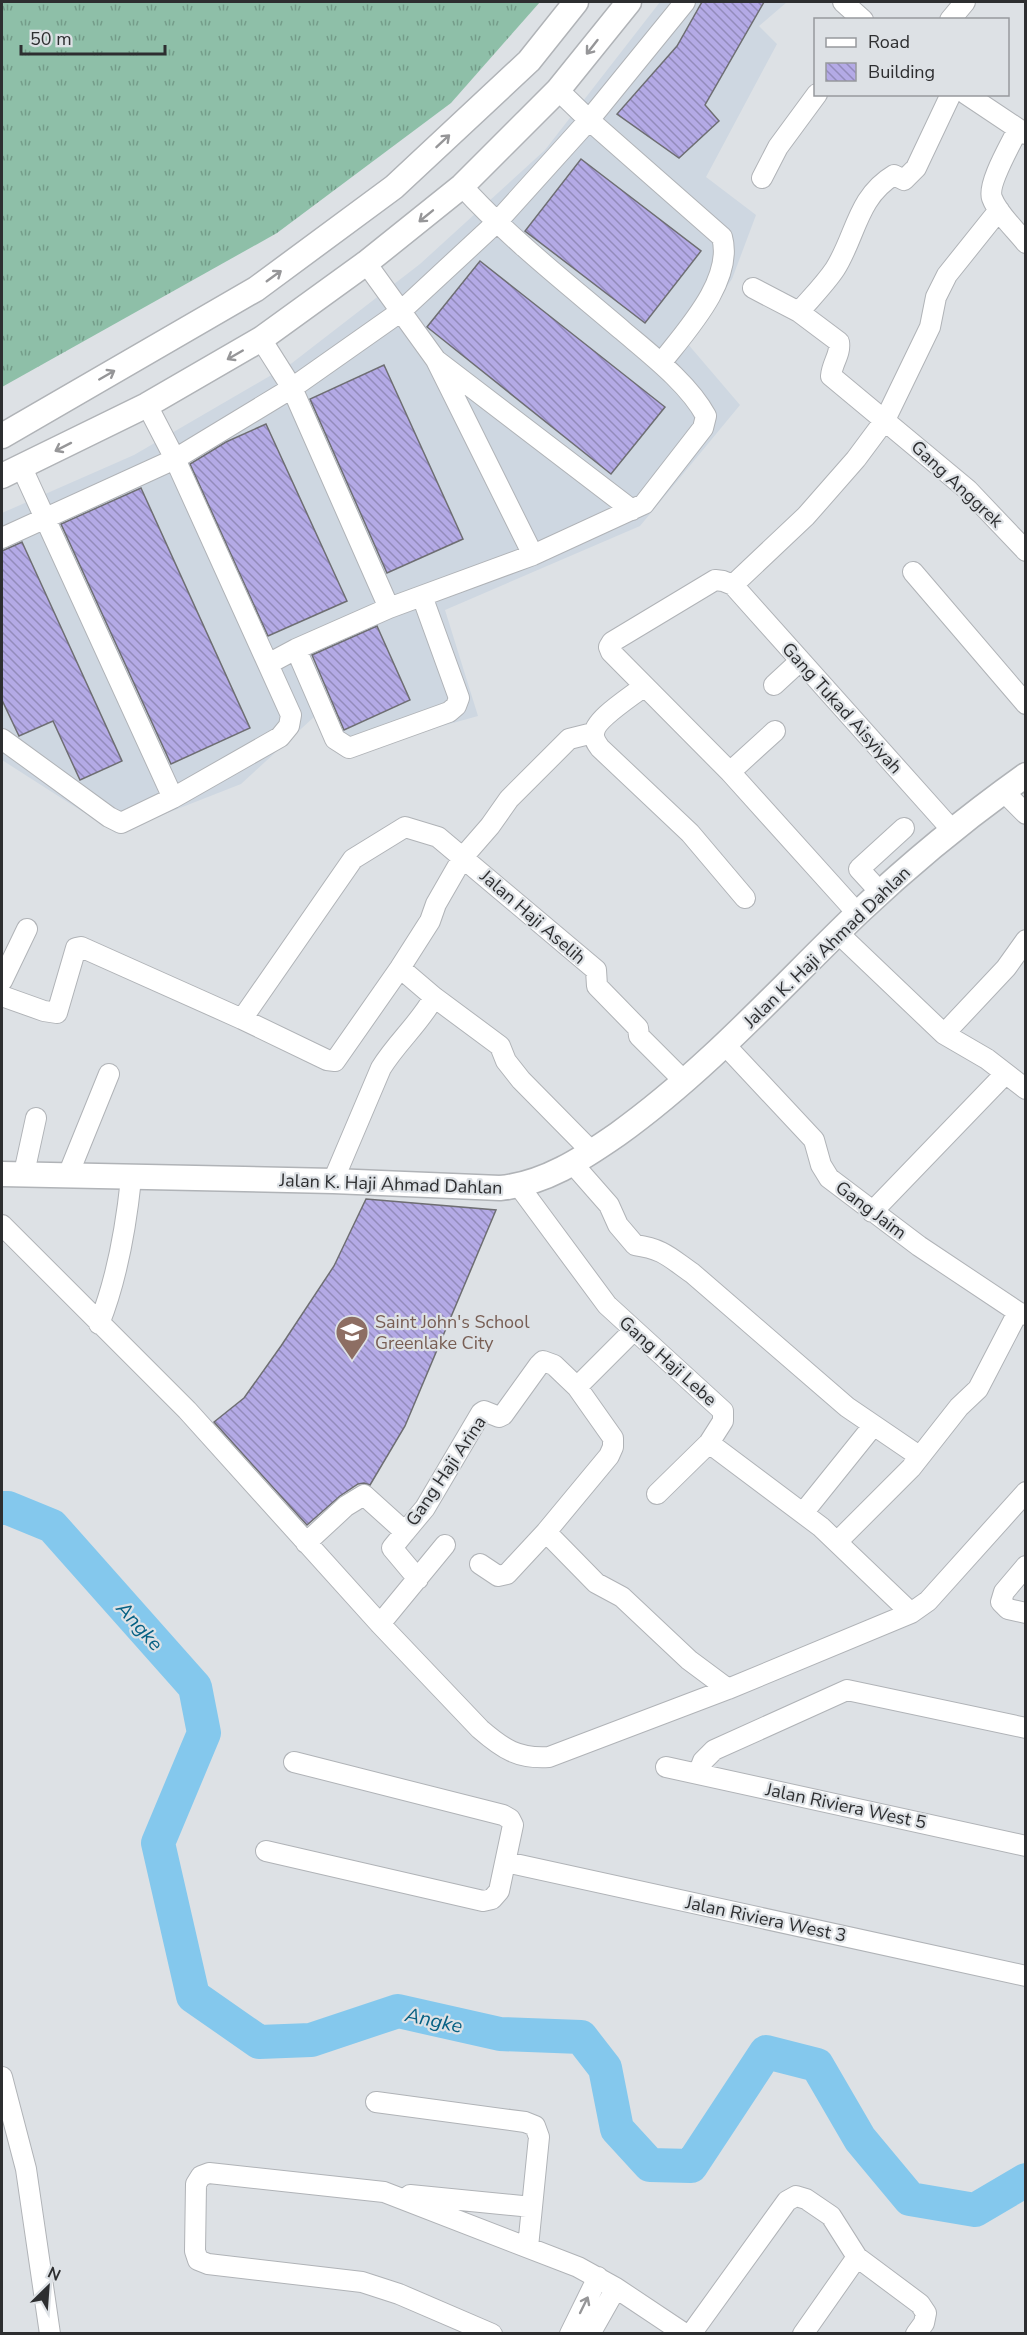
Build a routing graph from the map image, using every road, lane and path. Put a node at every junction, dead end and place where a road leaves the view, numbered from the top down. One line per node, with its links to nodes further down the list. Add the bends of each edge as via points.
1 (576, 2): 29 (main road, one-way to 1, via 256,289 394,188 529,61)
2 (628, 2): 8 (main road, one-way to 8)
3 (685, 2): 12 (street)
4 (843, 2): 6 (street)
5 (965, 2): 7 (street)
6 (861, 18)
7 (952, 18)
8 (558, 90): 12 (street); 15 (main road)
9 (816, 96): 14 (street, via 778,147)
10 (950, 96): 22 (street, via 916,168 904,180 894,175 879,186 862,208 834,271)
11 (969, 96): 13 (street)
12 (589, 120): 17 (street); 25 (street, via 722,237 726,250 718,281 701,312)
13 (1022, 132): 16 (street, via 991,186 991,197)
14 (762, 177)
15 (462, 186): 17 (street); 19 (main road, one-way to 19)
16 (999, 210): 18 (street); 28 (street, via 947,275 936,297 930,327)
17 (496, 222): 21 (street); 25 (street)
18 (1026, 243)
19 (366, 263): 21 (street); 23 (main road)
20 (753, 288): 22 (street)
21 (400, 312): 24 (street); 26 (street)
22 (799, 312): 28 (street, Gang Anggrek, via 839,342 831,376)
23 (261, 339): 26 (street); 27 (main road, one-way to 27)
24 (436, 360): 32 (street); 36 (street)
25 (661, 363): 32 (street, via 701,406 706,416 704,428 644,504)
26 (292, 388): 30 (street); 40 (street)
27 (147, 405): 30 (street); 31 (main road, one-way to 31)
28 (885, 420): 35 (street, Gang Anggrek, via 968,490); 38 (street, via 806,516)
29 (2, 436)
30 (175, 459): 33 (street); 43 (street)
31 (12, 472): 33 (street)
32 (632, 510): 36 (street)
33 (45, 518): 34 (street); 53 (street)
34 (2, 537)
35 (1026, 551)
36 (533, 555): 39 (street)
37 (913, 572): 46 (street)
38 (733, 585): 42 (street, Gang Tukad Aisyiyah); 45 (street, via 715,580 612,642 611,652)
39 (422, 596): 40 (street); 41 (street, via 459,698 449,712 349,748 335,739)
40 (389, 608): 41 (street)
41 (296, 649): 43 (street)
42 (800, 661): 44 (street); 56 (street, Gang Tukad Aisyiyah)
43 (268, 664): 53 (street, via 291,715 290,726 280,737)
44 (774, 685)
45 (643, 687): 48 (street, via 598,722); 50 (street)
46 (1026, 704)
47 (776, 731): 50 (street)
48 (594, 733): 57 (street, via 569,739 509,799); 59 (street, via 600,748 690,833)
49 (2, 739): 53 (street, via 120,823)
50 (730, 772): 60 (street)
51 (1026, 775): 52 (main road, Jalan K. Haji Ahmad Dahlan)
52 (1003, 791): 54 (street); 56 (main road, Jalan K. Haji Ahmad Dahlan)
53 (173, 798)
54 (1026, 814)
55 (904, 828): 58 (street, via 854,874)
56 (952, 830): 58 (main road, Jalan K. Haji Ahmad Dahlan)
57 (463, 857): 64 (street); 68 (street, Jalan Haji Aselih, via 438,837 405,827 352,860); 73 (street, Jalan Haji Aselih, via 596,970 597,986)
58 (881, 893): 60 (main road, Jalan K. Haji Ahmad Dahlan)
59 (745, 898)
60 (858, 914): 62 (main road, Jalan K. Haji Ahmad Dahlan)
61 (27, 929): 65 (street)
62 (838, 933): 69 (street); 70 (main road, Jalan K. Haji Ahmad Dahlan)
63 (1026, 940): 69 (street, via 1006,968)
64 (400, 968): 67 (street); 68 (street, via 335,1060 327,1060)
65 (2, 981)
66 (2, 996): 68 (street, via 57,1013 76,948 81,948)
67 (434, 997): 76 (street, via 500,1046 506,1061); 80 (street, via 424,1016 381,1068)
68 (242, 1019)
69 (944, 1034): 72 (street)
70 (726, 1046): 73 (main road, Jalan K. Haji Ahmad Dahlan); 82 (street, Gang Jaim, via 814,1140 829,1178)
71 (110, 1074): 78 (street)
72 (1005, 1074): 74 (street); 82 (street)
73 (685, 1082): 76 (main road, Jalan K. Haji Ahmad Dahlan)
74 (1026, 1089)
75 (36, 1118): 77 (street)
76 (582, 1158): 81 (main road, Jalan K. Haji Ahmad Dahlan); 88 (street, via 618,1225 634,1245 655,1248 692,1273)
77 (13, 1174): 78 (main road, Jalan K. Haji Ahmad Dahlan)
78 (68, 1175): 79 (main road, Jalan K. Haji Ahmad Dahlan)
79 (131, 1179): 80 (main road, Jalan K. Haji Ahmad Dahlan); 85 (street, via 109,1298)
80 (333, 1181): 81 (main road, Jalan K. Haji Ahmad Dahlan)
81 (519, 1186): 86 (street, Gang Haji Lebe, via 607,1305)
82 (872, 1212): 84 (street, Gang Jaim)
83 (2, 1226): 85 (street)
84 (1022, 1313): 90 (street, via 978,1389)
85 (99, 1324): 97 (street, via 187,1410)
86 (634, 1330): 87 (street); 89 (street, Gang Haji Lebe, via 723,1411 723,1421)
87 (577, 1387): 94 (street, Gang Haji Arina, via 554,1365 543,1361 538,1365 503,1415 482,1413 425,1508); 95 (street, via 613,1438 613,1447)
88 (873, 1426): 90 (street); 93 (street)
89 (709, 1443): 92 (street); 93 (street)
90 (919, 1456): 96 (street)
91 (1026, 1492): 102 (street, via 928,1601)
92 (657, 1494)
93 (803, 1512): 96 (street)
94 (405, 1532): 97 (street, Gang Haji Arina, via 364,1495 346,1506); 101 (street, via 392,1548)
95 (546, 1532): 99 (street, via 503,1576); 105 (street, via 596,1583 622,1596 689,1660)
96 (837, 1542): 102 (street)
97 (306, 1543): 104 (street)
98 (445, 1545): 101 (street)
99 (480, 1564)
100 (1026, 1566): 103 (street, via 1004,1592 1001,1602 1008,1609)
101 (418, 1579): 104 (street)
102 (911, 1613): 105 (street)
103 (1026, 1613)
104 (380, 1623): 105 (street, via 480,1729 496,1743 531,1758 549,1757)
105 (728, 1689)
106 (1026, 1728): 109 (street, via 847,1690 714,1750 703,1761)
107 (294, 1762): 112 (street, via 503,1815 513,1826)
108 (666, 1767): 109 (street, Jalan Riviera West 5)
109 (698, 1774): 110 (street, Jalan Riviera West 5)
110 (1026, 1846)
111 (266, 1851): 112 (street, via 483,1901 492,1899 499,1891)
112 (506, 1862): 113 (street, Jalan Riviera West 3)
113 (1026, 1976)
114 (2, 2078): 122 (street, via 26,2169)
115 (376, 2102): 117 (street, via 535,2126 539,2137)
116 (384, 2192): 117 (street); 118 (street); 123 (street, via 201,2176 196,2184 198,2260 362,2282)
117 (532, 2207): 118 (street)
118 (528, 2247): 120 (street)
119 (857, 2257): 127 (street, via 831,2216 796,2196 787,2201); 128 (street); 129 (street, via 920,2304 926,2313)
120 (598, 2277): 121 (street); 124 (street, one-way to 120)
121 (616, 2288): 125 (street); 126 (street)
122 (50, 2334)
123 (492, 2334)
124 (570, 2334)
125 (591, 2334)
126 (685, 2334)
127 (691, 2334)
128 (803, 2334)
129 (916, 2334)

